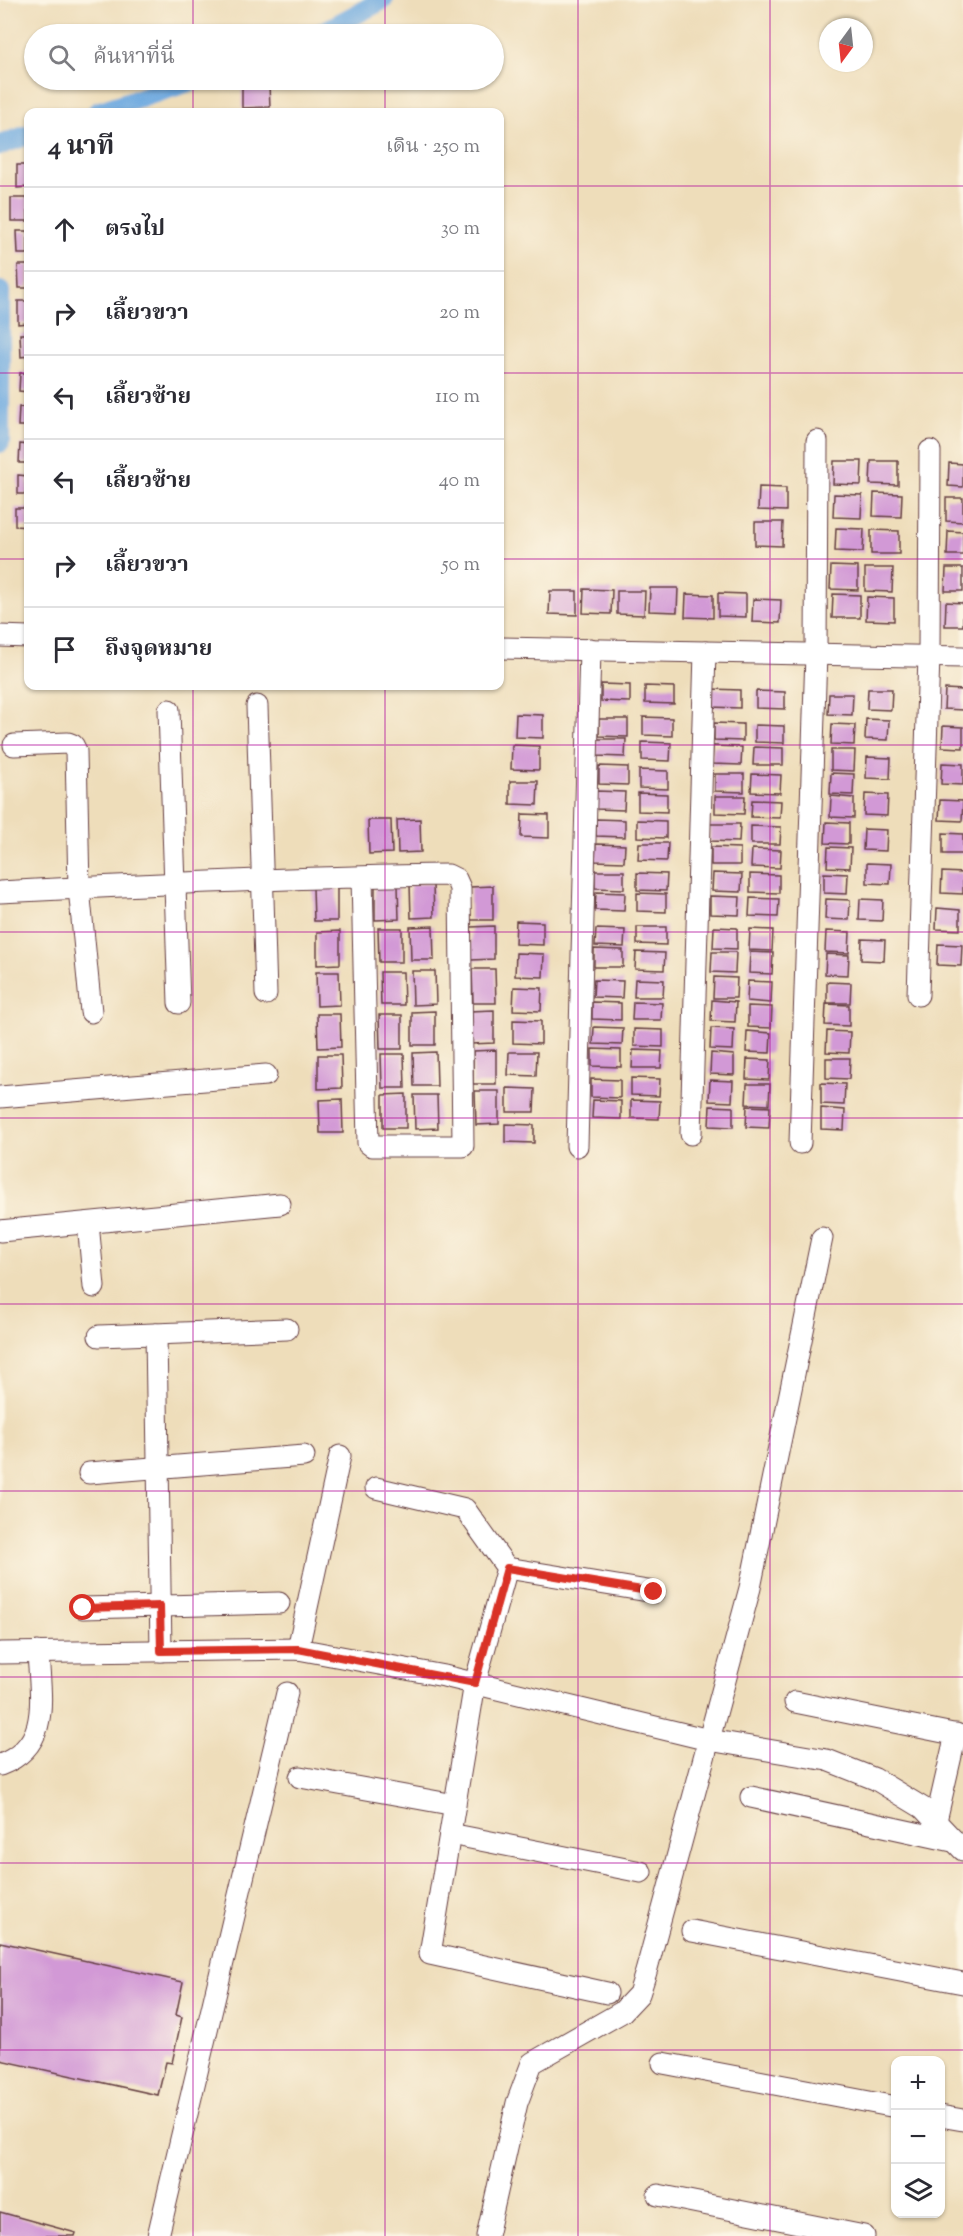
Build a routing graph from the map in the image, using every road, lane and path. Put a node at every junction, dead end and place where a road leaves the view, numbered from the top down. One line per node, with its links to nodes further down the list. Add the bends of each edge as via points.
1 (817, 441): 8 (street)
2 (930, 451): 9 (street)
3 (0, 636): 4 (street)
4 (24, 638)
5 (504, 648): 6 (street)
6 (590, 649): 7 (street); 27 (street)
7 (705, 652): 8 (street); 25 (street)
8 (816, 654): 9 (street); 26 (street)
9 (929, 656): 10 (street); 20 (street)
10 (963, 657)
11 (257, 706): 15 (street)
12 (169, 710): 16 (street)
13 (14, 745): 17 (street, via 68,743 76,751)
14 (362, 877): 14 (street, via 448,875 456,879 460,888 463,1146 368,1143); 15 (street)
15 (264, 878): 16 (street); 19 (street)
16 (175, 883): 17 (street); 21 (street)
17 (79, 888): 18 (street); 22 (street)
18 (0, 892)
19 (266, 994)
20 (918, 995)
21 (179, 1003)
22 (91, 1012)
23 (266, 1075): 24 (street)
24 (0, 1097)
25 (691, 1134)
26 (800, 1143)
27 (577, 1146)
28 (280, 1204): 29 (street)
29 (88, 1223): 30 (street); 32 (street)
30 (0, 1232)
31 (822, 1238): 54 (street, via 750,1588)
32 (94, 1287)
33 (287, 1329): 34 (street)
34 (156, 1334): 35 (street); 38 (street)
35 (99, 1336)
36 (304, 1456): 38 (street)
37 (340, 1456): 46 (street)
38 (159, 1468): 39 (street); 44 (street)
39 (89, 1473)
40 (376, 1488): 41 (street, via 465,1509)
41 (507, 1568): 42 (street); 50 (street)
42 (654, 1592)
43 (279, 1603): 44 (street)
44 (160, 1606): 45 (street); 47 (street)
45 (83, 1608)
46 (298, 1649): 47 (street); 50 (street)
47 (161, 1651): 48 (street)
48 (38, 1652): 49 (street); 55 (street, via 41,1720 27,1749)
49 (0, 1653)
50 (475, 1683): 54 (street); 58 (street)
51 (287, 1693): 71 (street)
52 (795, 1702): 53 (street)
53 (959, 1735): 59 (street)
54 (709, 1740): 59 (street, via 826,1760 875,1779 923,1808); 72 (street, via 639,1994 622,2012 532,2063 517,2103)
55 (0, 1765)
56 (300, 1777): 58 (street)
57 (751, 1797): 61 (street)
58 (454, 1806): 60 (street)
59 (936, 1821): 61 (street)
60 (450, 1834): 62 (street); 65 (street, via 430,1954)
61 (960, 1846)
62 (641, 1872)
63 (692, 1931): 64 (street)
64 (963, 1983)
65 (606, 1993)
66 (663, 2063): 67 (street)
67 (891, 2107)
68 (945, 2117): 69 (street)
69 (963, 2120)
70 (658, 2195): 73 (street)
71 (158, 2236)
72 (487, 2236)
73 (864, 2236)

